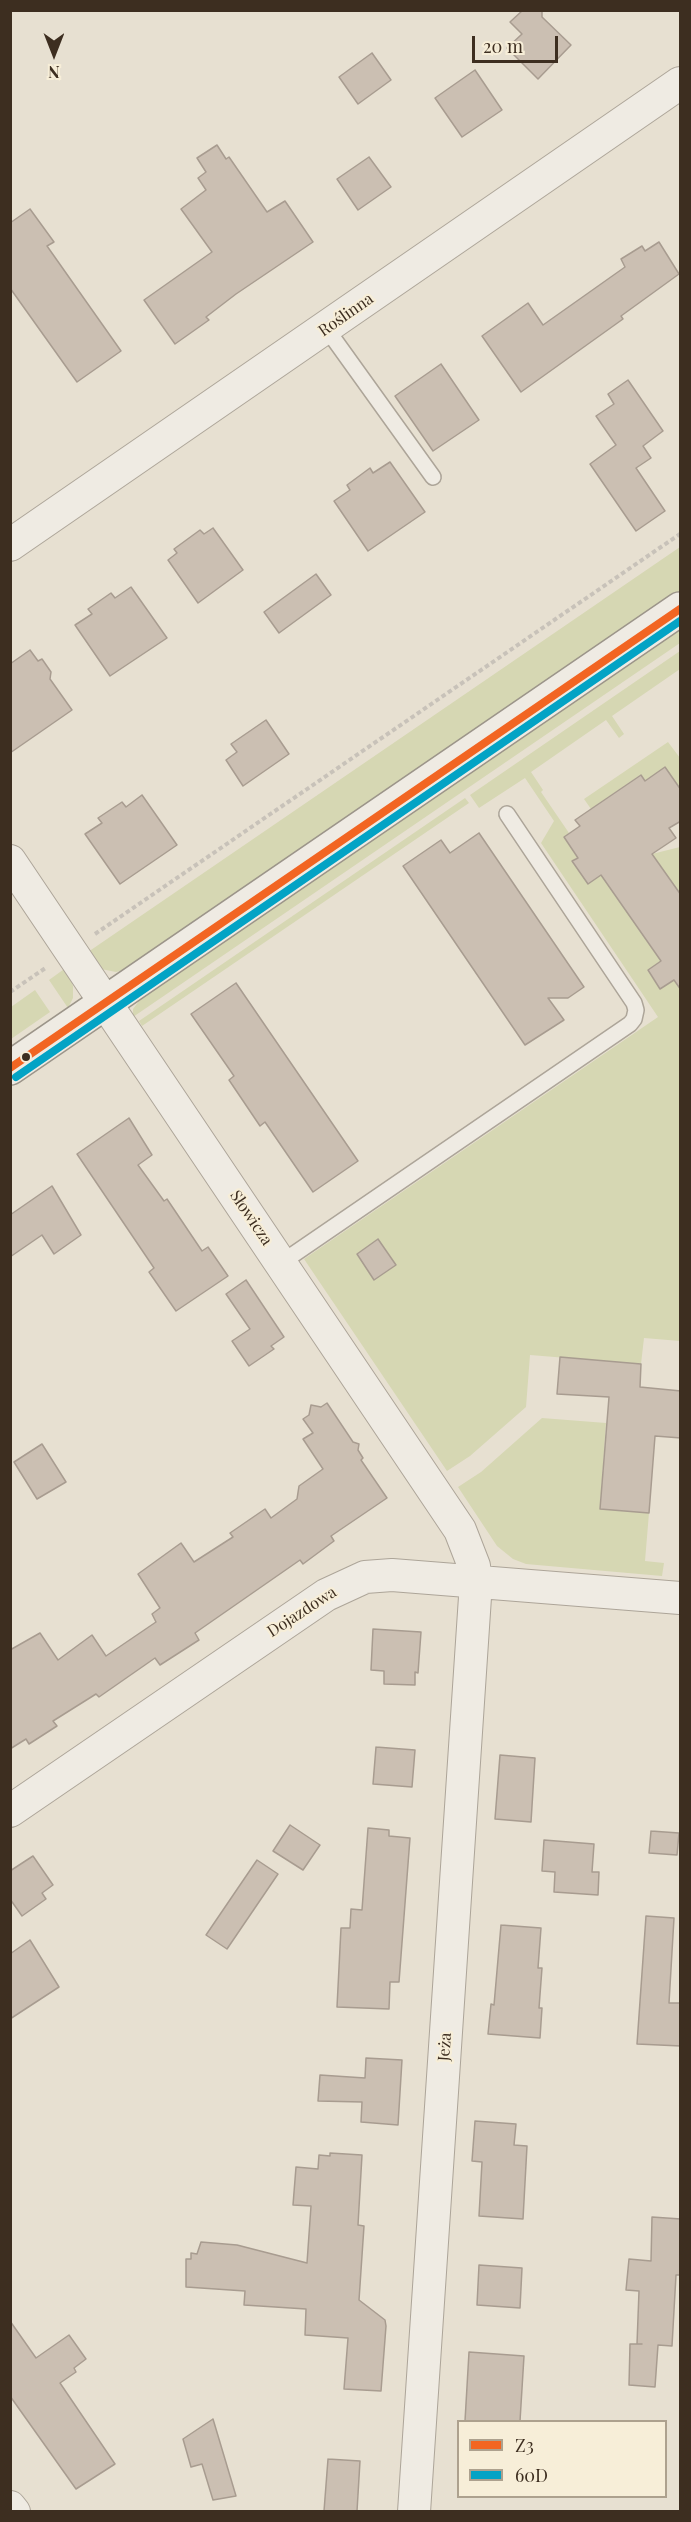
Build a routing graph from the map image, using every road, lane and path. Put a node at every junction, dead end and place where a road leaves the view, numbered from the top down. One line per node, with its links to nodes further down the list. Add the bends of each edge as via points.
1 (681, 83): 2 (street, Roślinna)
2 (326, 328): 3 (lane); 5 (street, Roślinna)
3 (433, 477)
4 (681, 534): 9 (path)
5 (10, 545)
6 (681, 609): 11 (street)
7 (507, 814): 13 (lane, via 634,1003 634,1019)
8 (10, 861): 9 (street, Słowicza)
9 (72, 950): 10 (path); 11 (street, Słowicza)
10 (10, 992)
11 (106, 1002): 12 (street); 13 (street, Słowicza)
12 (10, 1068)
13 (281, 1263): 14 (street, Słowicza, via 460,1530)
14 (476, 1582): 15 (street, Dojazdowa); 16 (street, Dojazdowa, via 392,1575 365,1577 346,1584); 19 (street, Jeża)
15 (681, 1598)
16 (10, 1811)
17 (10, 2507): 18 (street)
18 (14, 2511)
19 (414, 2511)

